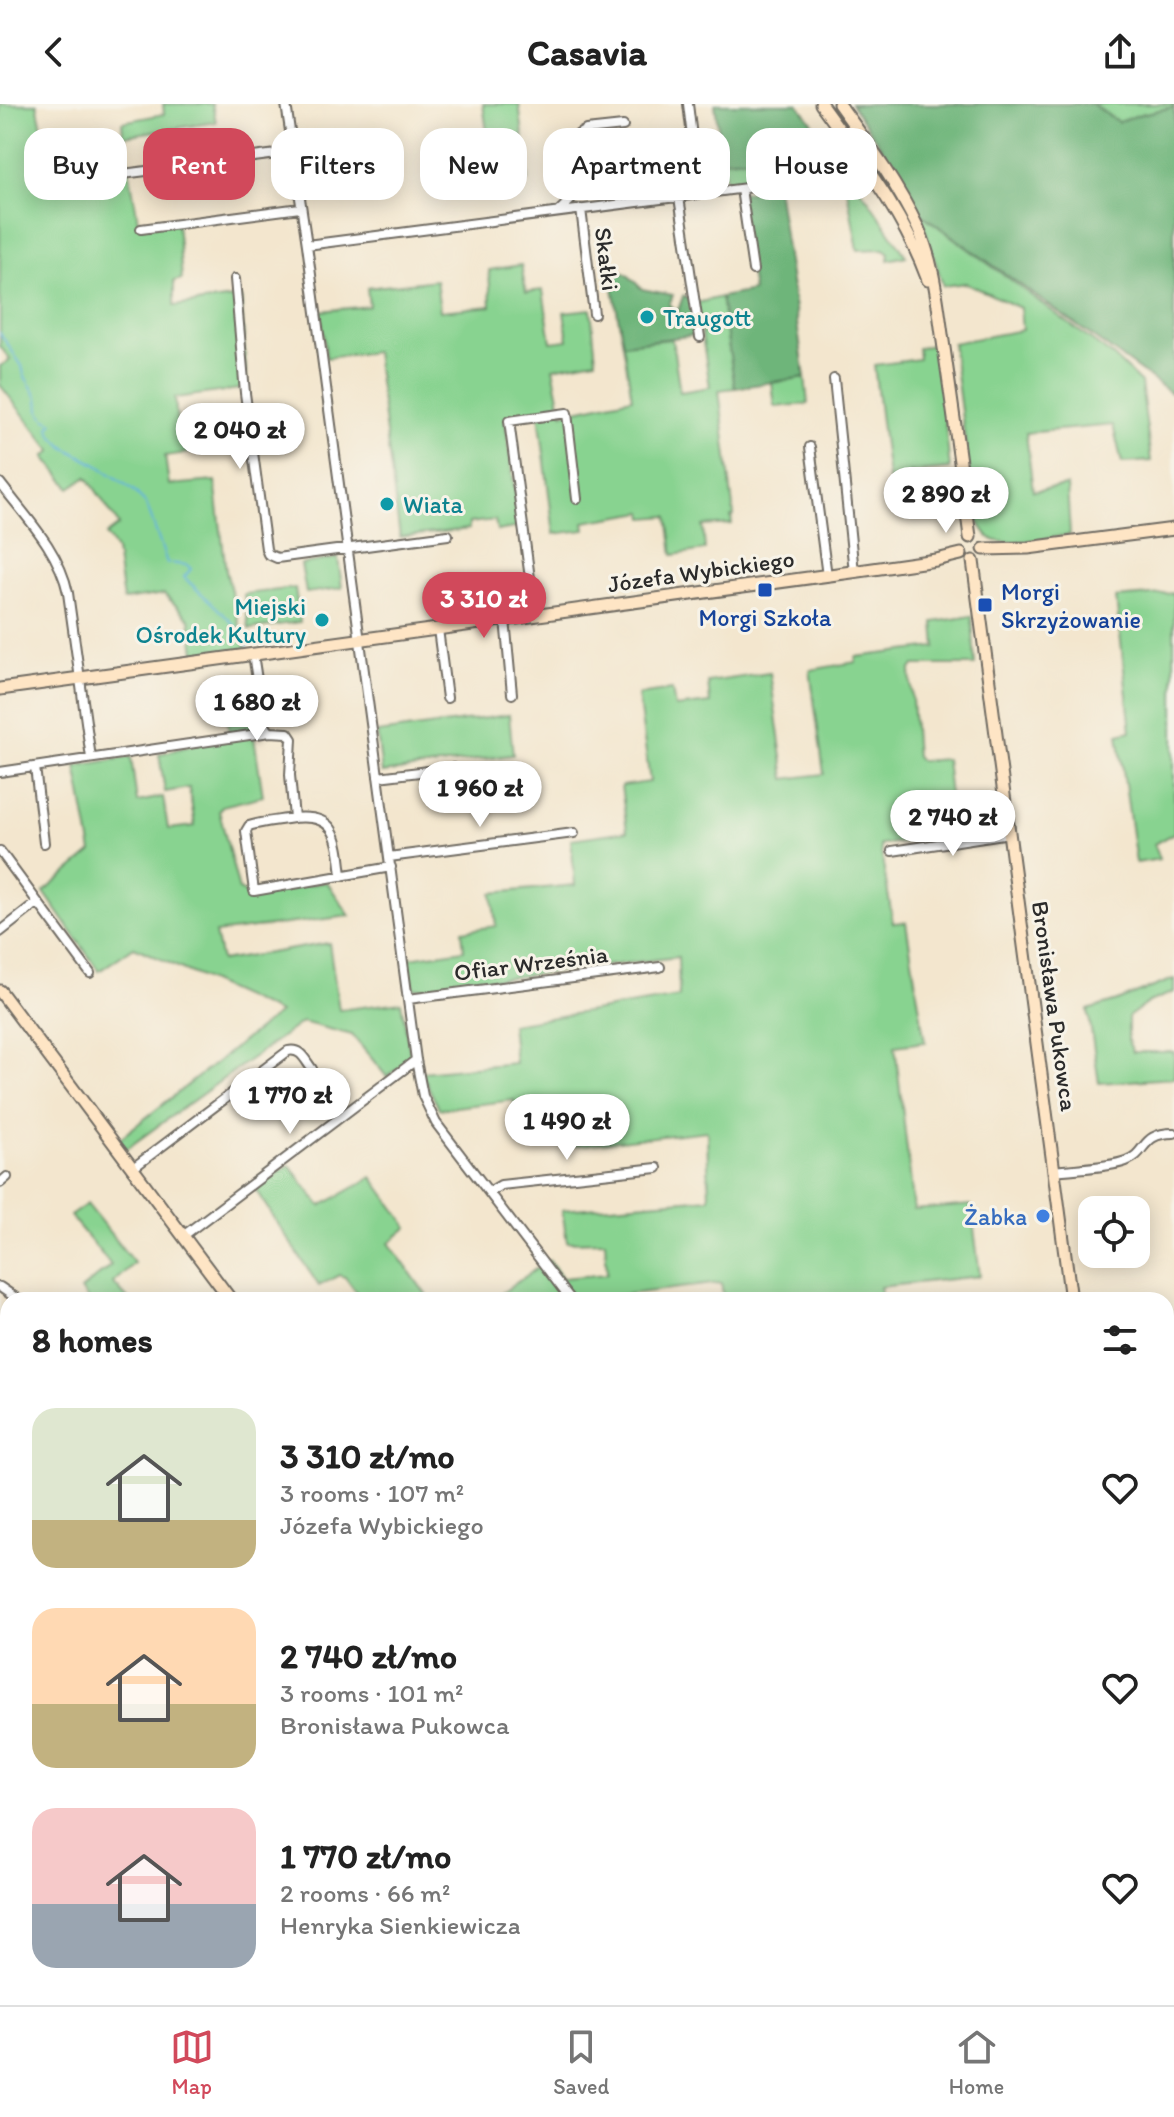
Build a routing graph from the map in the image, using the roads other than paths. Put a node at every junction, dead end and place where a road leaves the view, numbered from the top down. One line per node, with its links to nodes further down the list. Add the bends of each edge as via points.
1 (286, 104): 6 (street)
2 (688, 104): 7 (street)
3 (821, 104): 23 (street, via 908,233)
4 (839, 104): 23 (street, via 888,172 919,229)
5 (623, 126): 18 (street, Skałki, via 579,134 578,193)
6 (289, 128)
7 (691, 128)
8 (271, 155): 9 (street)
9 (127, 173)
10 (746, 188): 11 (street, Skałki)
11 (741, 189): 12 (street, Skałki); 21 (street)
12 (730, 190)
13 (299, 200): 16 (street)
14 (654, 200): 17 (street, Skałki)
15 (679, 200): 25 (street)
16 (300, 208): 19 (street); 20 (street)
17 (581, 209): 18 (street, Skałki); 24 (street, Skałki)
18 (557, 213): 20 (street, Skałki)
19 (141, 229)
20 (307, 245): 34 (street)
21 (753, 270)
22 (235, 279): 34 (street, via 268,554 277,558)
23 (936, 299): 33 (street)
24 (594, 314)
25 (700, 337)
26 (834, 379): 38 (street)
27 (810, 447): 39 (street, Józefa Wybickiego)
28 (0, 483): 29 (street)
29 (4, 497): 45 (street, via 62,570)
30 (577, 499): 40 (street, via 567,413 509,421)
31 (1174, 529): 35 (street)
32 (448, 535): 34 (street)
33 (970, 537): 35 (street, via 980,540); 36 (street, via 961,543)
34 (347, 549): 43 (street)
35 (984, 549): 37 (street)
36 (961, 554): 37 (street); 38 (street, Józefa Wybickiego)
37 (973, 561): 57 (street, Bronisława Pukowca)
38 (854, 572): 39 (street, Józefa Wybickiego)
39 (827, 576): 40 (street, Józefa Wybickiego)
40 (535, 616): 41 (street, Józefa Wybickiego)
41 (505, 619): 42 (street, Józefa Wybickiego); 47 (street)
42 (438, 629): 43 (street, Józefa Wybickiego); 48 (street)
43 (359, 640): 44 (street, Józefa Wybickiego); 54 (street)
44 (253, 654): 45 (street, Józefa Wybickiego); 49 (street, via 264,725)
45 (80, 678): 46 (street, Józefa Wybickiego); 50 (street)
46 (0, 689)
47 (512, 694)
48 (447, 698)
49 (270, 732): 50 (street); 55 (street, via 288,733 292,739)
50 (91, 758): 51 (street)
51 (35, 767): 53 (street); 58 (street)
52 (453, 768): 54 (street)
53 (0, 772)
54 (378, 777): 61 (street)
55 (294, 818): 62 (street, via 329,824 339,846); 62 (street, via 255,824 246,831 254,891)
56 (574, 833): 61 (street)
57 (1010, 833): 60 (street); 74 (street, Bronisława Pukowca)
58 (44, 843)
59 (0, 851): 63 (street)
60 (892, 851)
61 (390, 862): 62 (street); 68 (street)
62 (342, 876)
63 (37, 903): 64 (street); 66 (street)
64 (0, 932)
65 (660, 967): 68 (street, Ofiar Września)
66 (90, 973)
67 (0, 991): 72 (street)
68 (408, 999): 69 (street)
69 (416, 1060): 75 (street, via 423,1096 436,1123); 76 (street)
70 (312, 1069): 72 (street, via 299,1052 288,1051)
71 (1174, 1133): 74 (street, via 1147,1140 1123,1162)
72 (133, 1168): 76 (street)
73 (657, 1168): 75 (street, via 501,1185)
74 (1054, 1171): 79 (street, Bronisława Pukowca)
75 (489, 1192): 78 (street)
76 (183, 1236): 77 (street)
77 (225, 1292)
78 (565, 1292)
79 (1070, 1292)

